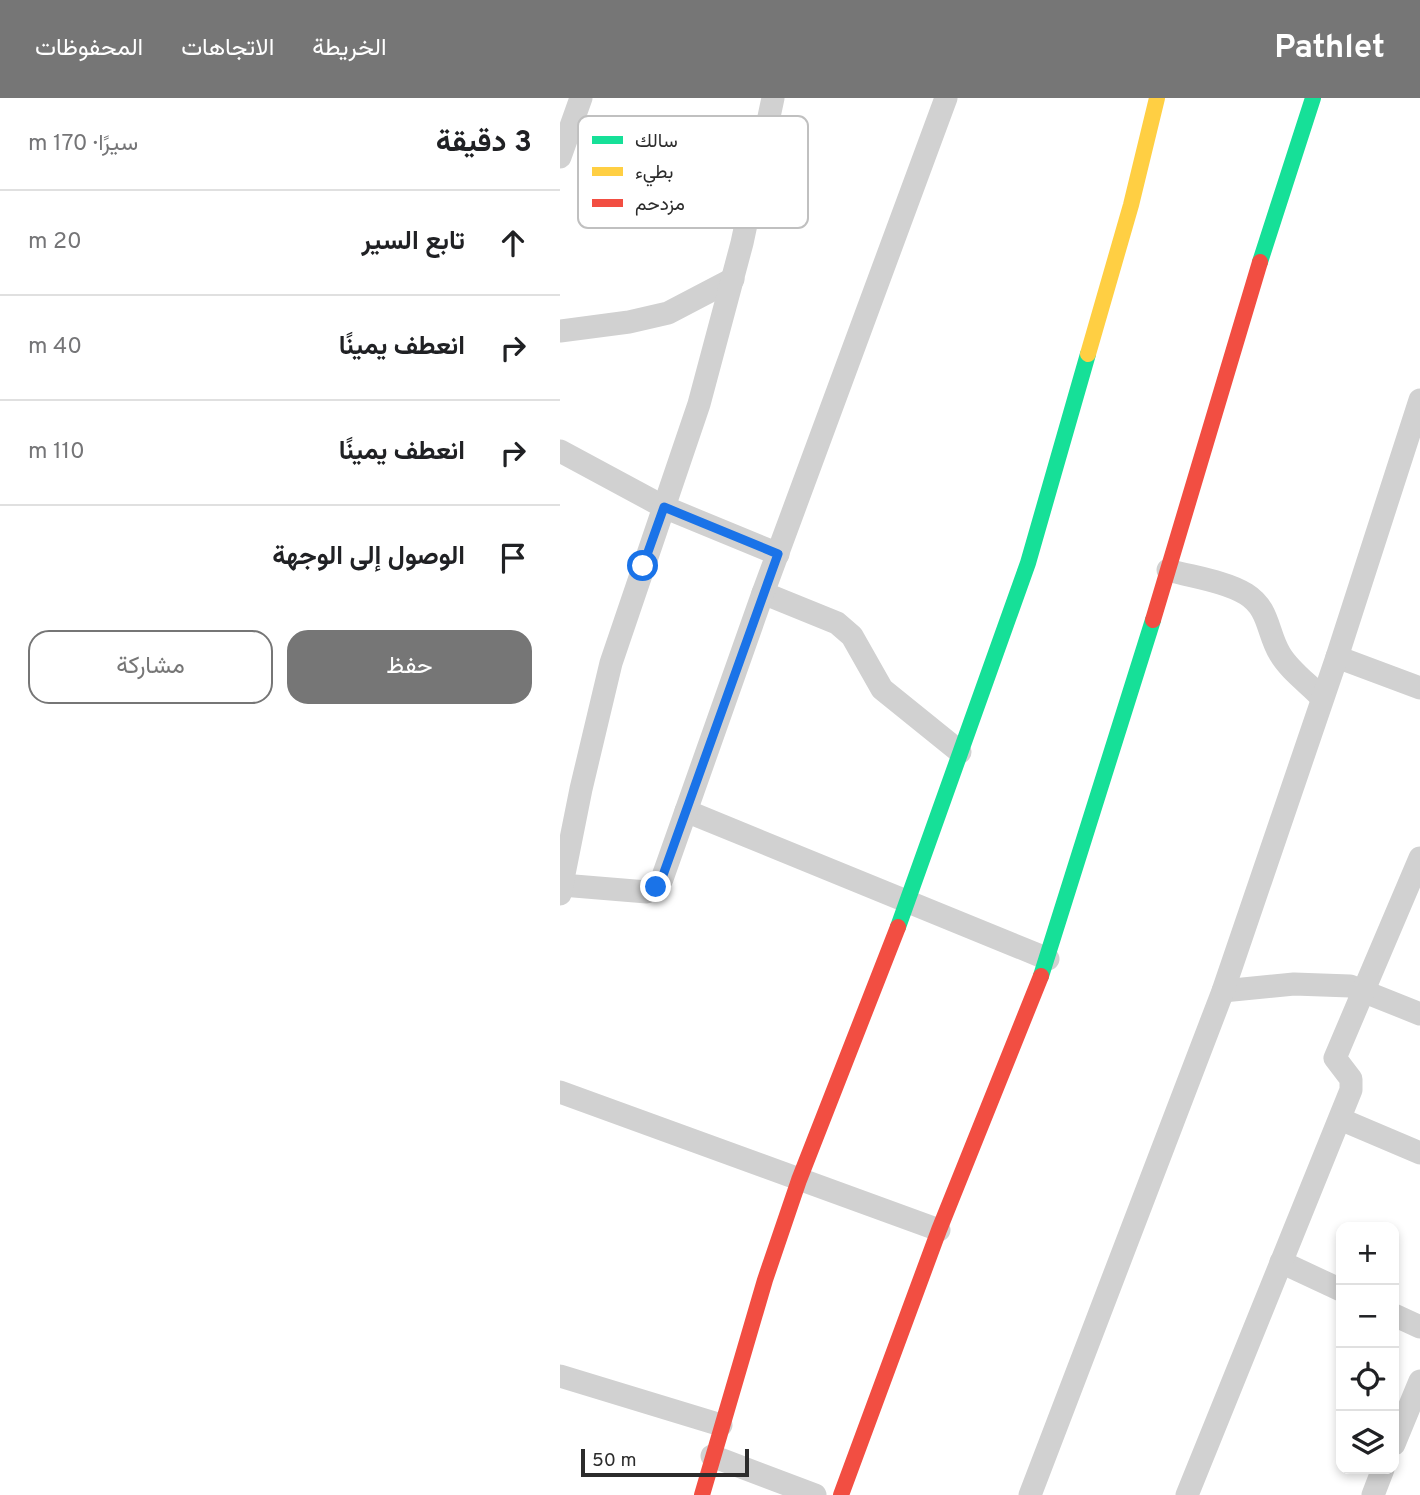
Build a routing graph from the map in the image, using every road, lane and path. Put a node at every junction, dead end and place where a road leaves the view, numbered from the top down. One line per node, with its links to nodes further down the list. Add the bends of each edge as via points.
1 (581, 98): 7 (street)
2 (773, 98): 6 (street)
3 (946, 98): 14 (street)
4 (1157, 98): 20 (street, via 1028,564)
5 (1313, 98): 15 (street, via 1237,331)
6 (769, 116)
7 (561, 153)
8 (744, 228): 9 (street)
9 (733, 279): 10 (street, via 668,313); 13 (street, via 699,404)
10 (560, 331)
11 (1420, 400): 17 (street)
12 (561, 456): 13 (street)
13 (664, 507): 14 (street); 23 (street, via 611,663)
14 (778, 554): 16 (street)
15 (1168, 570): 19 (street, via 1244,593 1257,603 1267,615 1282,657); 25 (street)
16 (763, 593): 20 (street, via 837,623 852,636 882,689); 21 (street)
17 (1337, 657): 18 (street); 19 (street)
18 (1420, 688)
19 (1322, 698): 26 (street)
20 (960, 752): 24 (street)
21 (686, 811): 23 (street, via 656,887 647,892); 24 (street)
22 (1420, 858): 27 (street)
23 (561, 890)
24 (908, 903): 25 (street); 32 (street)
25 (1048, 959): 33 (street)
26 (1223, 991): 27 (street, via 1294,985 1350,986); 48 (street)
27 (1361, 991): 28 (street); 30 (street, via 1335,1058 1351,1079)
28 (1420, 1014)
29 (560, 1092): 32 (street)
30 (1339, 1119): 31 (street); 34 (street)
31 (1420, 1153)
32 (799, 1180): 33 (street); 41 (street)
33 (939, 1230): 47 (street)
34 (1281, 1262): 35 (street); 49 (street)
35 (1336, 1288)
36 (1399, 1317): 37 (street)
37 (1420, 1327)
38 (560, 1376): 41 (street)
39 (1420, 1381): 40 (street)
40 (1412, 1423): 42 (street)
41 (721, 1425): 43 (street)
42 (1399, 1438)
43 (712, 1456): 45 (street); 46 (street)
44 (1381, 1474): 50 (street)
45 (702, 1495)
46 (816, 1495)
47 (841, 1495)
48 (1030, 1495)
49 (1187, 1495)
50 (1373, 1495)

